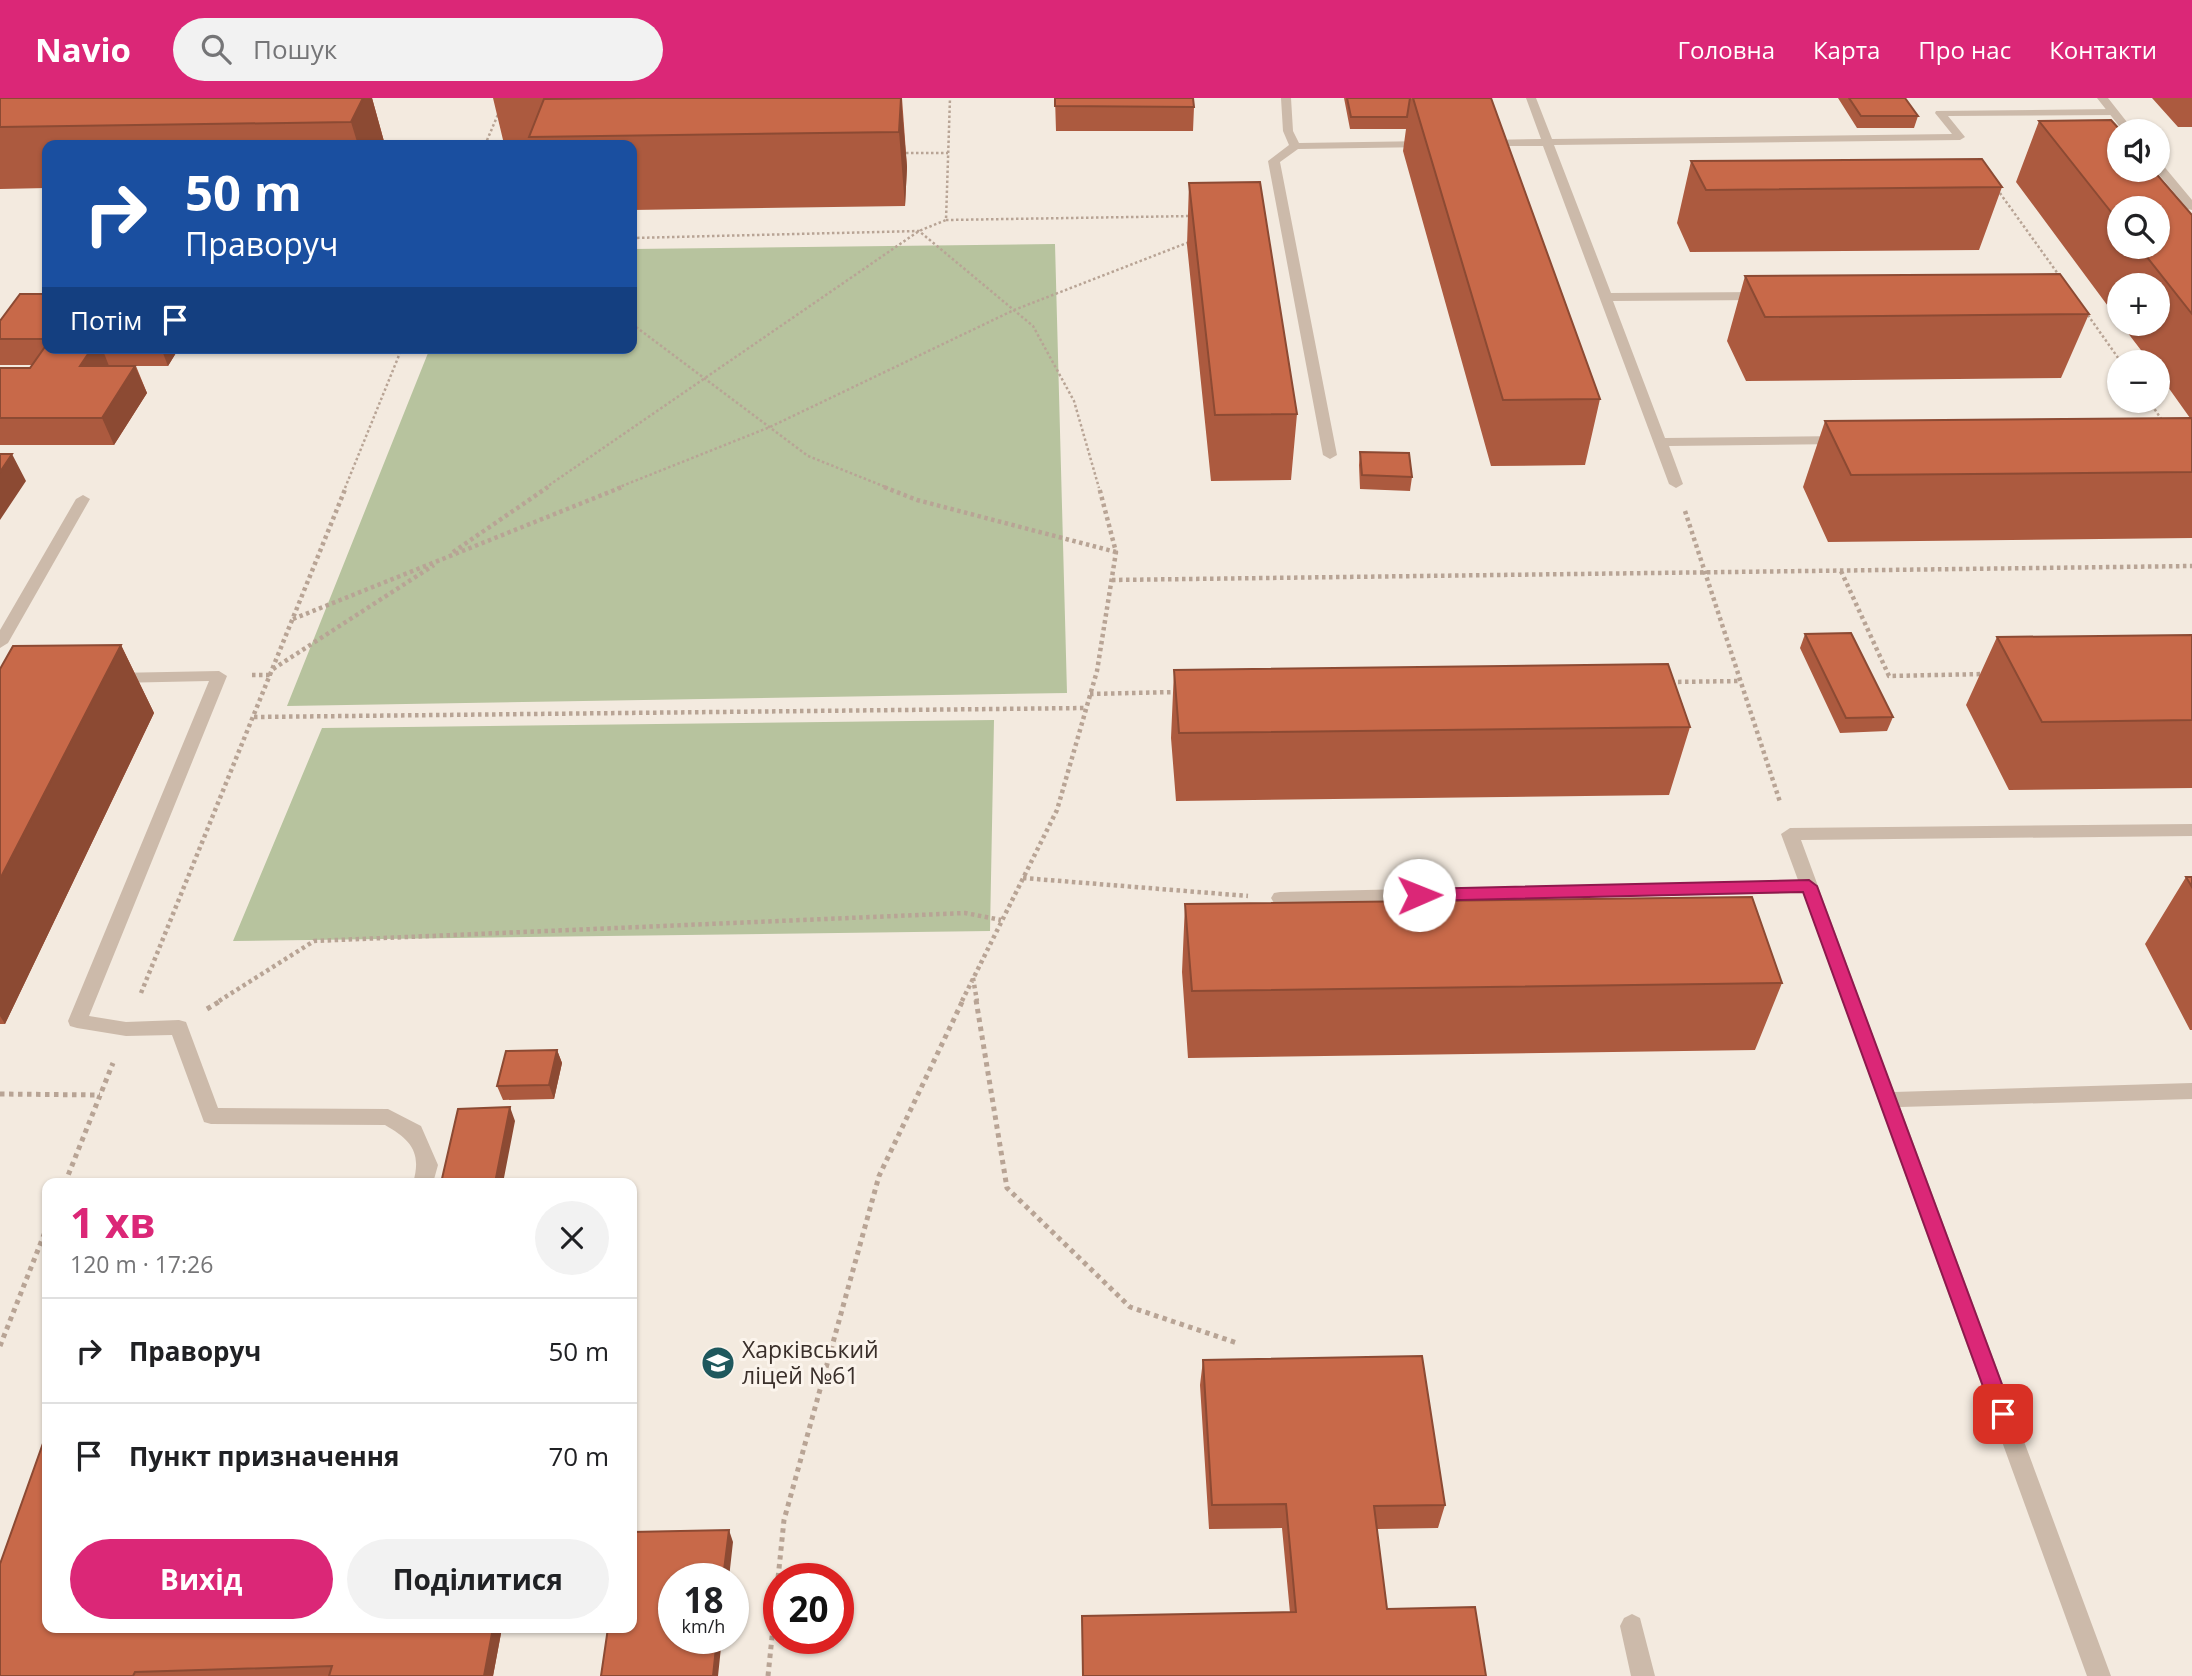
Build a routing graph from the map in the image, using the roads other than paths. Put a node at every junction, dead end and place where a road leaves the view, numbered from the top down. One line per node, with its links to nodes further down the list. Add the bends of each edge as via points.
1 (1286, 98): 9 (street)
2 (1531, 98): 6 (street)
3 (2102, 98): 4 (street)
4 (2113, 112): 5 (street); 6 (street, via 1938,110 1960,137)
5 (2119, 119)
6 (1547, 142): 8 (street); 13 (street)
7 (1441, 144): 9 (street)
8 (1468, 144)
9 (1294, 146): 16 (street, via 1274,161)
10 (2170, 180): 11 (street)
11 (2192, 207)
12 (1770, 296): 13 (street)
13 (1606, 297): 15 (street)
14 (1851, 440): 15 (street)
15 (1660, 442): 17 (street)
16 (1330, 455)
17 (1676, 484)
18 (83, 499): 19 (street)
19 (0, 643)
20 (96, 678): 26 (street, via 219,676 76,1021 127,1029 179,1027 211,1116 388,1117 414,1132 428,1165)
21 (2192, 830): 22 (street, via 1790,834)
22 (1809, 886): 23 (street); 25 (street)
23 (1280, 898)
24 (2192, 1091): 25 (street)
25 (1888, 1100): 29 (street)
26 (425, 1178)
27 (1632, 1626): 28 (street)
28 (1643, 1676)
29 (2099, 1676)

